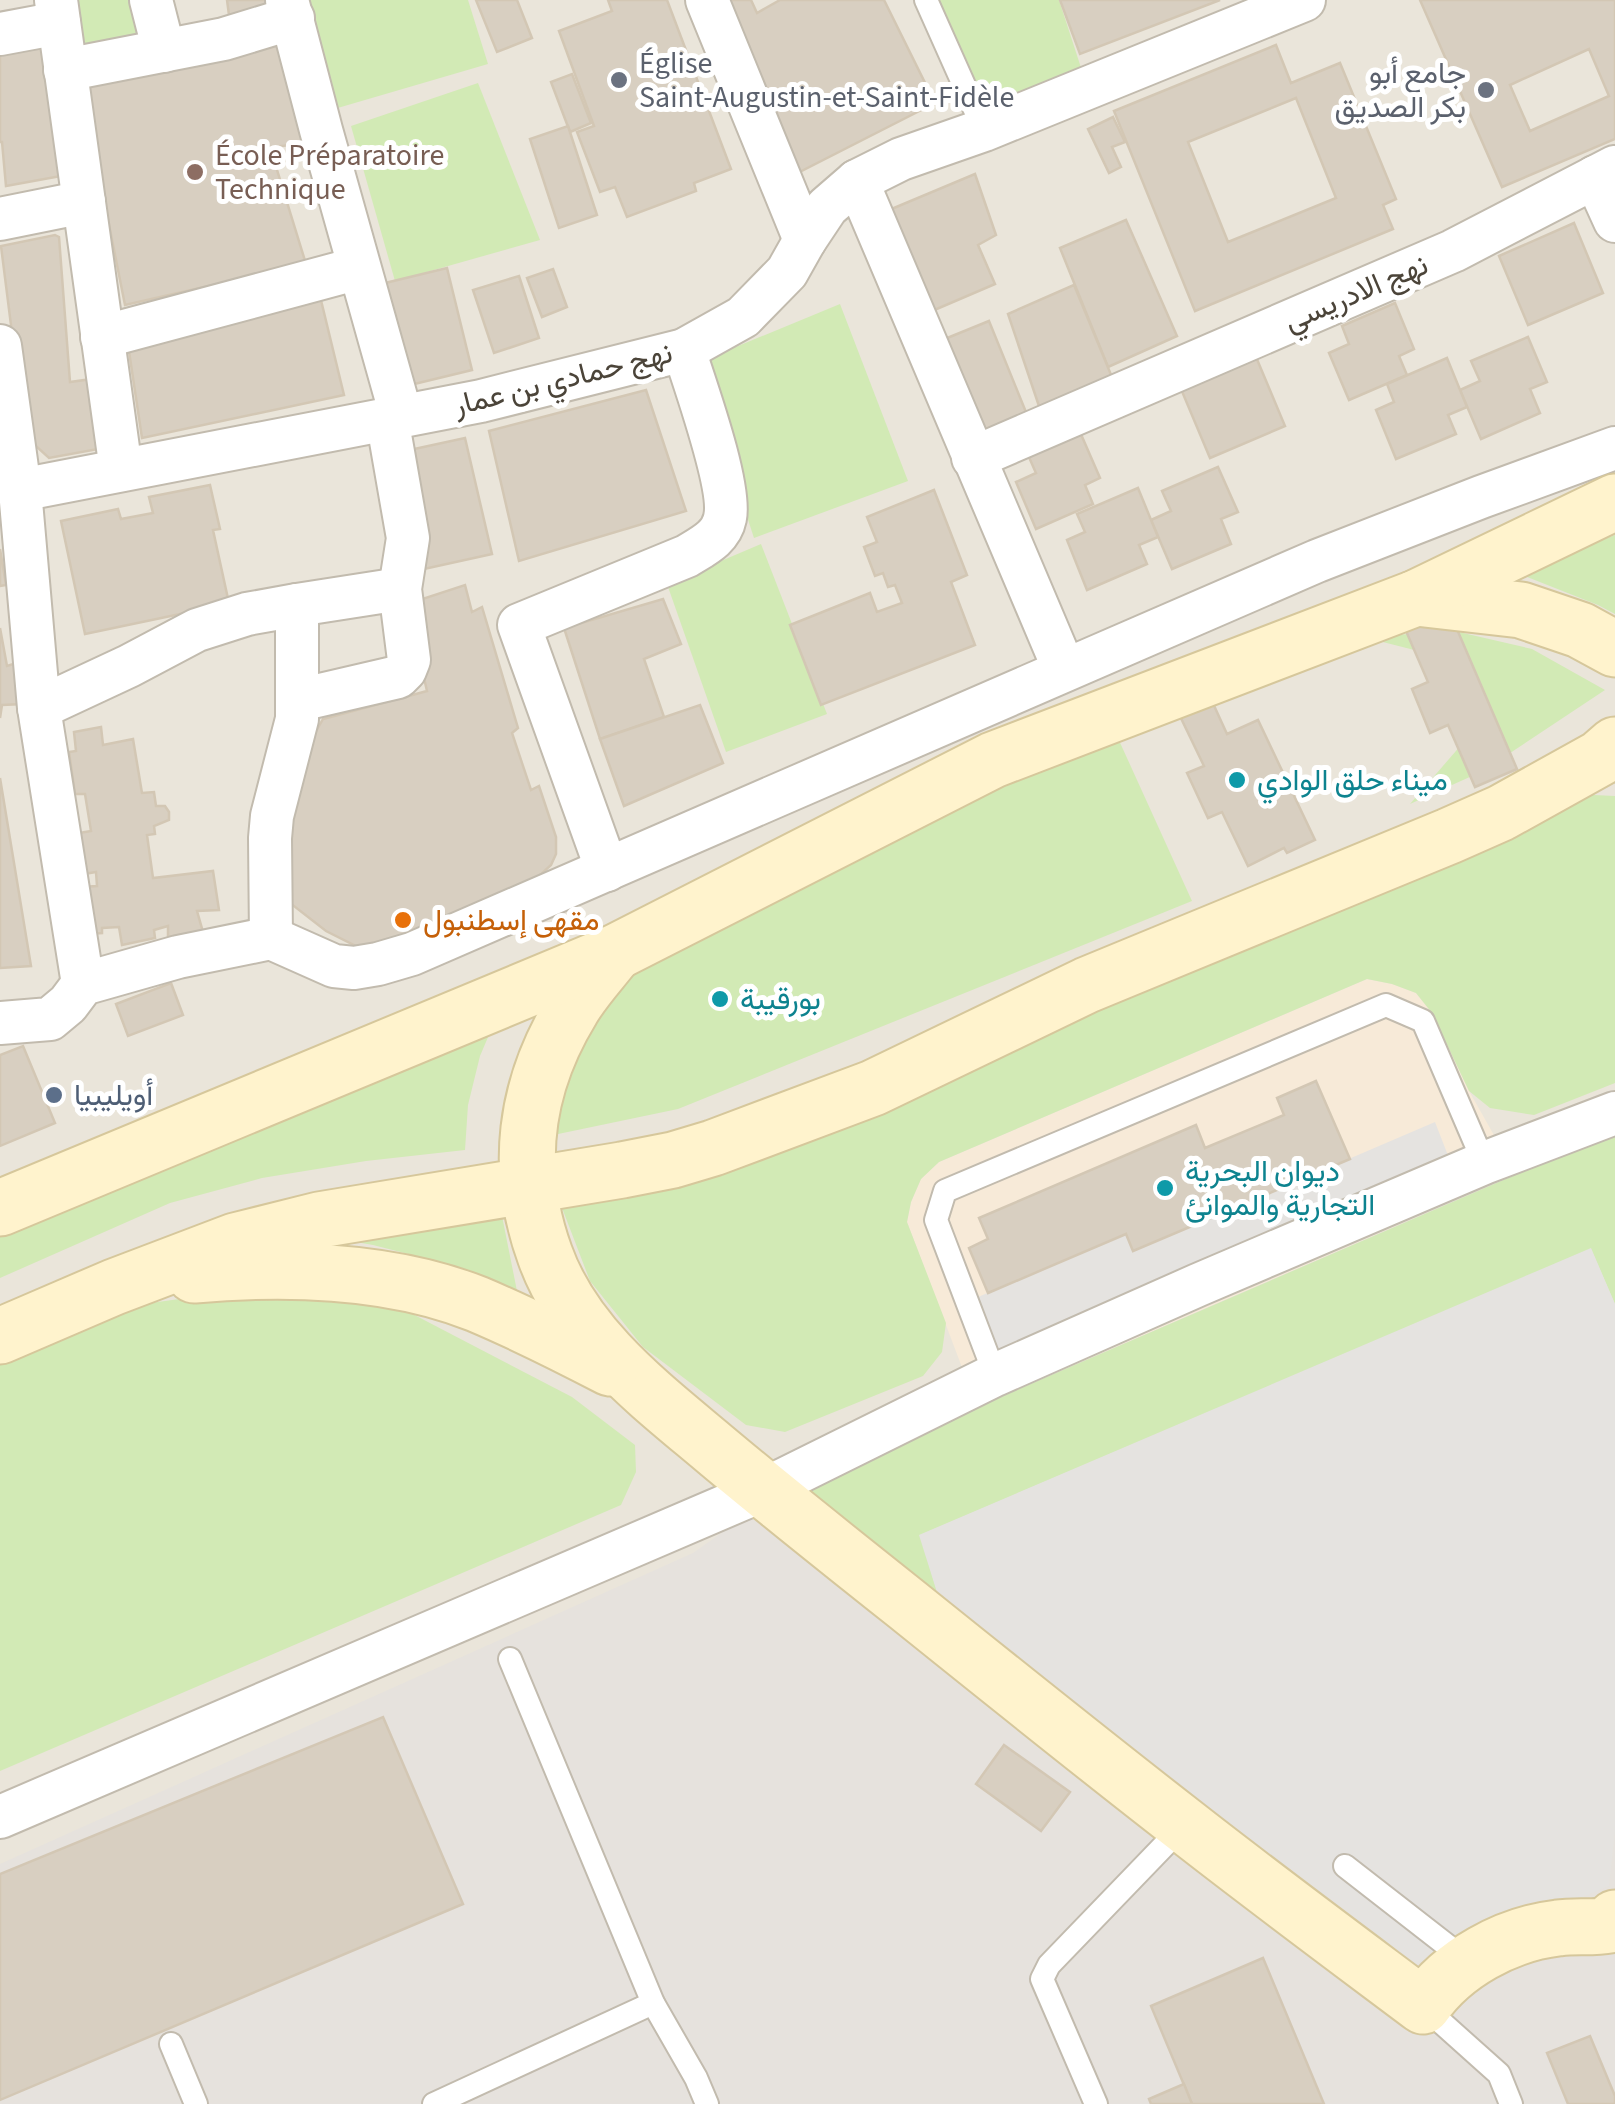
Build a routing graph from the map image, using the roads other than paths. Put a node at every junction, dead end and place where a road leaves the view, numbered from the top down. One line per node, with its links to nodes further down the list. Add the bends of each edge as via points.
1 (151, 0): 8 (street)
2 (707, 0): 16 (street)
3 (926, 0): 10 (lane)
4 (1304, 0): 10 (street, نهج حمادي بن عمار)
5 (290, 9): 8 (street, via 224,39); 17 (street)
6 (57, 12): 7 (street); 9 (street)
7 (0, 34)
8 (164, 51): 9 (street)
9 (65, 70): 13 (street)
10 (984, 130): 12 (street, نهج حمادي بن عمار)
11 (1605, 172): 15 (street); 23 (street, نهج الادريسي, via 1453,251)
12 (856, 181): 16 (street, نهج حمادي بن عمار); 23 (street)
13 (84, 202): 14 (street); 18 (street)
14 (0, 219)
15 (1615, 221)
16 (804, 240): 20 (street, نهج حمادي بن عمار, via 787,272 743,317)
17 (359, 268): 18 (street); 21 (street)
18 (102, 337): 24 (street)
19 (0, 346): 25 (street)
20 (684, 350): 21 (street, نهج حمادي بن عمار); 35 (street, via 726,490 725,520 713,540 519,625)
21 (394, 417): 24 (street, نهج حمادي بن عمار); 27 (street, via 408,538)
22 (1615, 448): 31 (street, via 1316,561)
23 (972, 458): 31 (street)
24 (120, 470): 25 (street, نهج حمادي بن عمار)
25 (20, 490): 33 (street)
26 (1615, 502): 28 (main road)
27 (400, 589): 29 (street); 32 (street, via 410,650 405,670)
28 (1416, 598): 30 (main road, via 1521,610); 37 (main road, via 993,760)
29 (297, 606): 32 (street); 33 (street, via 197,630)
30 (1615, 649)
31 (1064, 669): 35 (street)
32 (299, 700): 36 (street, via 272,816)
33 (39, 708): 38 (street)
34 (1615, 744): 42 (main road, via 1501,814 1087,985 873,1088 673,1160)
35 (607, 870): 36 (street, via 378,964 334,966)
36 (271, 938): 38 (street)
37 (614, 953): 42 (main road, via 572,1008 542,1073 526,1149); 43 (main road)
38 (84, 984): 39 (street, via 50,1019)
39 (0, 1023)
40 (1615, 1113): 41 (street)
41 (1484, 1163): 46 (street); 46 (lane, via 1422,1021 1386,1005 945,1191 936,1220)
42 (528, 1185): 44 (main road, via 318,1220 235,1241); 47 (main road, via 545,1256 564,1296)
43 (0, 1208)
44 (114, 1288): 45 (main road); 47 (main road, via 288,1271 413,1285 474,1303)
45 (0, 1336)
46 (995, 1375): 48 (street)
47 (630, 1378): 48 (main road)
48 (763, 1490): 50 (street); 51 (main road)
49 (510, 1659): 55 (lane)
50 (0, 1817)
51 (1184, 1825): 56 (main road); 61 (lane, via 1049,1964 1042,1979)
52 (1344, 1866): 54 (lane)
53 (1615, 1923): 54 (main road, via 1530,1932)
54 (1470, 1964): 56 (main road, via 1448,1977)
55 (653, 2003): 59 (lane); 60 (lane)
56 (1424, 2006): 62 (lane, via 1499,2074)
57 (171, 2044): 58 (lane)
58 (196, 2104)
59 (434, 2104)
60 (707, 2104)
61 (1096, 2104)
62 (1512, 2104)

